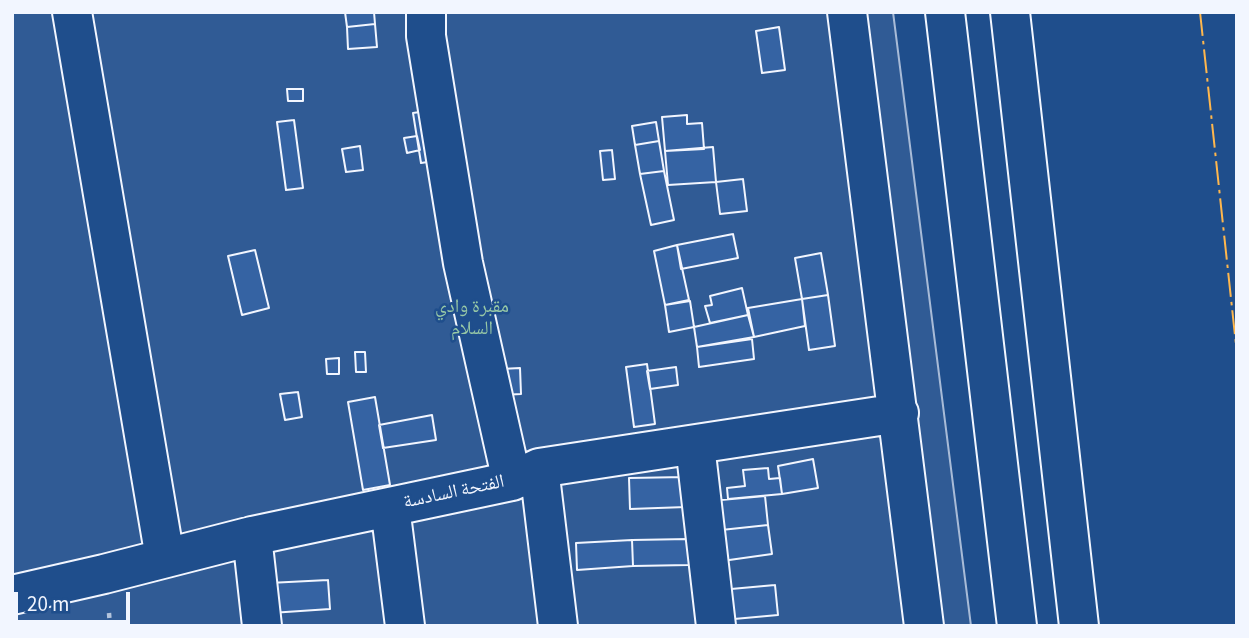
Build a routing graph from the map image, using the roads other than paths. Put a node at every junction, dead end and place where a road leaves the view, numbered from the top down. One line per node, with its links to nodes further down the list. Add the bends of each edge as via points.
1 (72, 12): 11 (main road)
2 (426, 12): 8 (main road, via 426,36 463,263)
3 (847, 12): 6 (main road)
4 (945, 12): 18 (main road)
5 (1010, 12): 19 (main road)
6 (899, 413): 7 (main road, الفتحة السادسة); 17 (main road)
7 (695, 445): 8 (main road, الفتحة السادسة); 16 (main road)
8 (525, 474): 9 (main road, الفتحة السادسة); 15 (main road)
9 (390, 507): 10 (main road, الفتحة السادسة); 14 (main road)
10 (252, 536): 11 (main road, الفتحة السادسة); 13 (main road)
11 (165, 558): 12 (main road, الفتحة السادسة)
12 (12, 594)
13 (262, 626)
14 (405, 626)
15 (558, 626)
16 (716, 626)
17 (925, 626)
18 (1017, 626)
19 (1079, 626)

